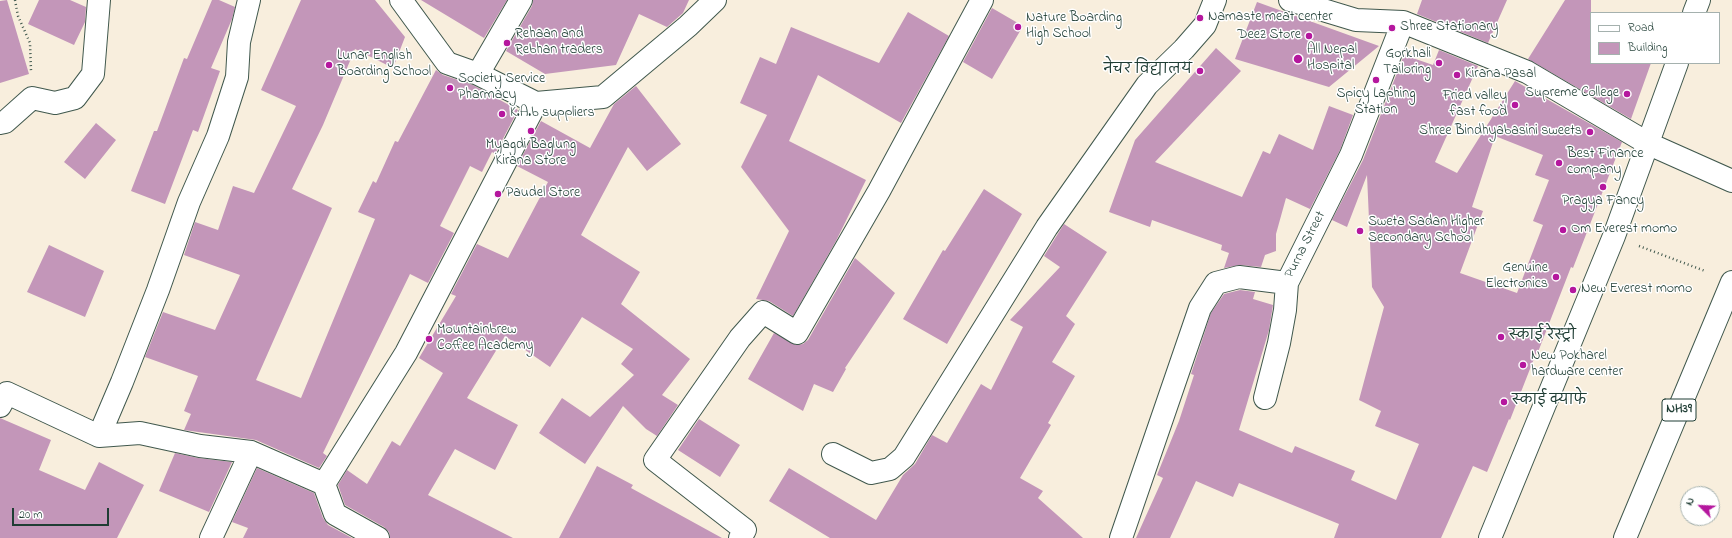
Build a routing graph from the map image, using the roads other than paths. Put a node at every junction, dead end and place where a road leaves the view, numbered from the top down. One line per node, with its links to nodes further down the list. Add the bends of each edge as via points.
1 (99, 0): 15 (main road, via 93,74 75,98 55,103 32,98 5,122)
2 (249, 0): 22 (main road, via 239,42 237,77 218,136 189,202 158,290)
3 (401, 0): 13 (main road, via 447,63)
4 (521, 0): 13 (main road)
5 (715, 0): 14 (main road, via 603,97)
6 (982, 0): 28 (main road, via 879,190 797,333 763,312 740,338 655,460 745,530)
7 (1216, 0): 24 (main road, via 1206,25 1147,85 1047,227 904,457 890,470 871,473)
8 (1290, 0): 11 (main road, via 1356,20)
9 (1699, 0): 10 (main road)
10 (1694, 12)
11 (1403, 22): 16 (main road, via 1527,72); 19 (main road, Purna Street, via 1351,155)
12 (1677, 64): 16 (main road)
13 (478, 74): 14 (main road)
14 (536, 103): 25 (main road, via 406,353)
15 (0, 123)
16 (1649, 144): 17 (main road); 30 (main road)
17 (1732, 182)
18 (1732, 282): 31 (main road, NH39)
19 (1287, 283): 20 (main road, via 1279,343); 29 (main road, Purna Street, via 1239,277 1216,283 1200,308)
20 (1266, 398)
21 (0, 406): 22 (main road, via 7,393)
22 (99, 436): 23 (main road, via 140,433 200,446)
23 (251, 452): 25 (main road); 26 (main road)
24 (834, 454)
25 (324, 484): 27 (main road, via 335,514)
26 (211, 538)
27 (378, 538)
28 (740, 538)
29 (1121, 538)
30 (1490, 538)
31 (1625, 538)

